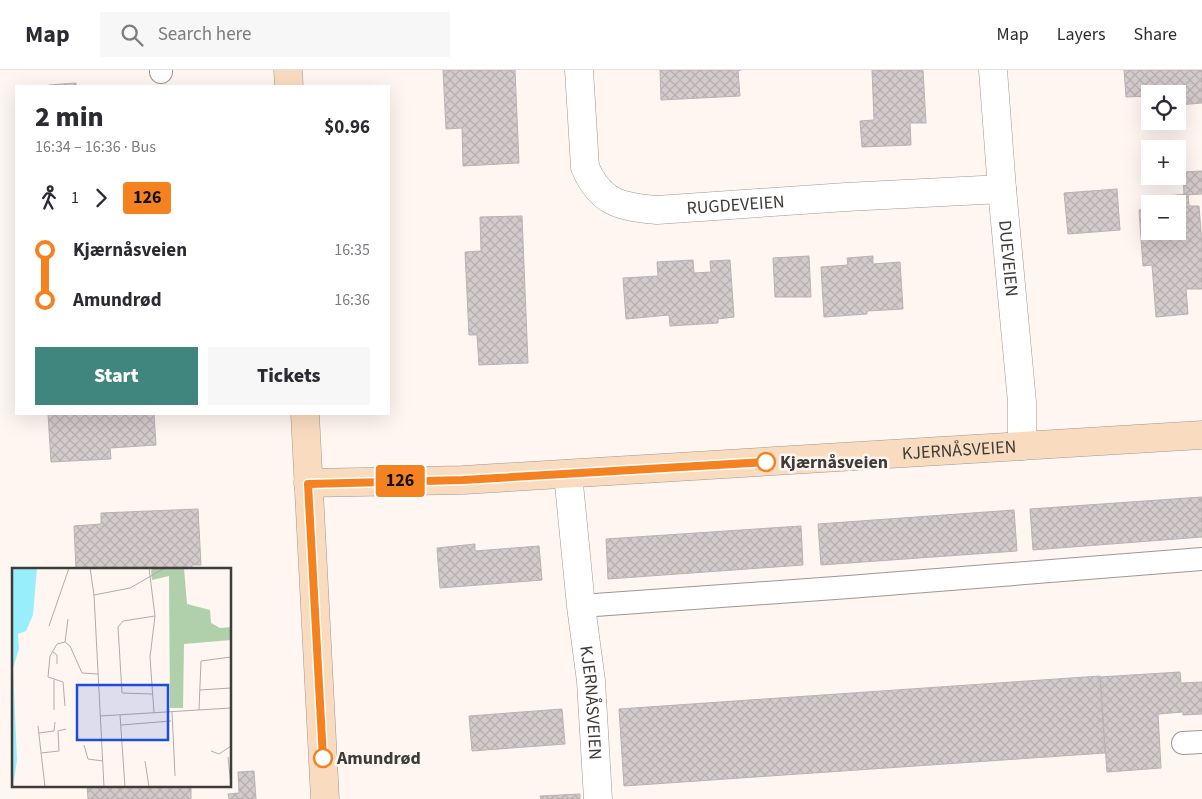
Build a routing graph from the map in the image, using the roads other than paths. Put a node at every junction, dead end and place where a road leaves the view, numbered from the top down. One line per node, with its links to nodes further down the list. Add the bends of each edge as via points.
1 (288, 70): 4 (main road)
2 (579, 70): 5 (street, RUGDEVEIEN, via 585,167 606,197 628,208 657,210)
3 (993, 70): 5 (street, DUEVEIEN)
4 (289, 85)
5 (1002, 189): 8 (street, DUEVEIEN, via 1022,402)
6 (305, 415): 10 (main road)
7 (1202, 435): 8 (main road, KJERNÅSVEIEN)
8 (1022, 446): 9 (main road, KJERNÅSVEIEN)
9 (568, 474): 10 (main road, KJERNÅSVEIEN); 12 (street, KJERNÅSVEIEN)
10 (308, 484): 13 (main road)
11 (1202, 559): 12 (lane)
12 (581, 606): 14 (street, KJERNÅSVEIEN, via 591,681)
13 (325, 799)
14 (598, 799)

